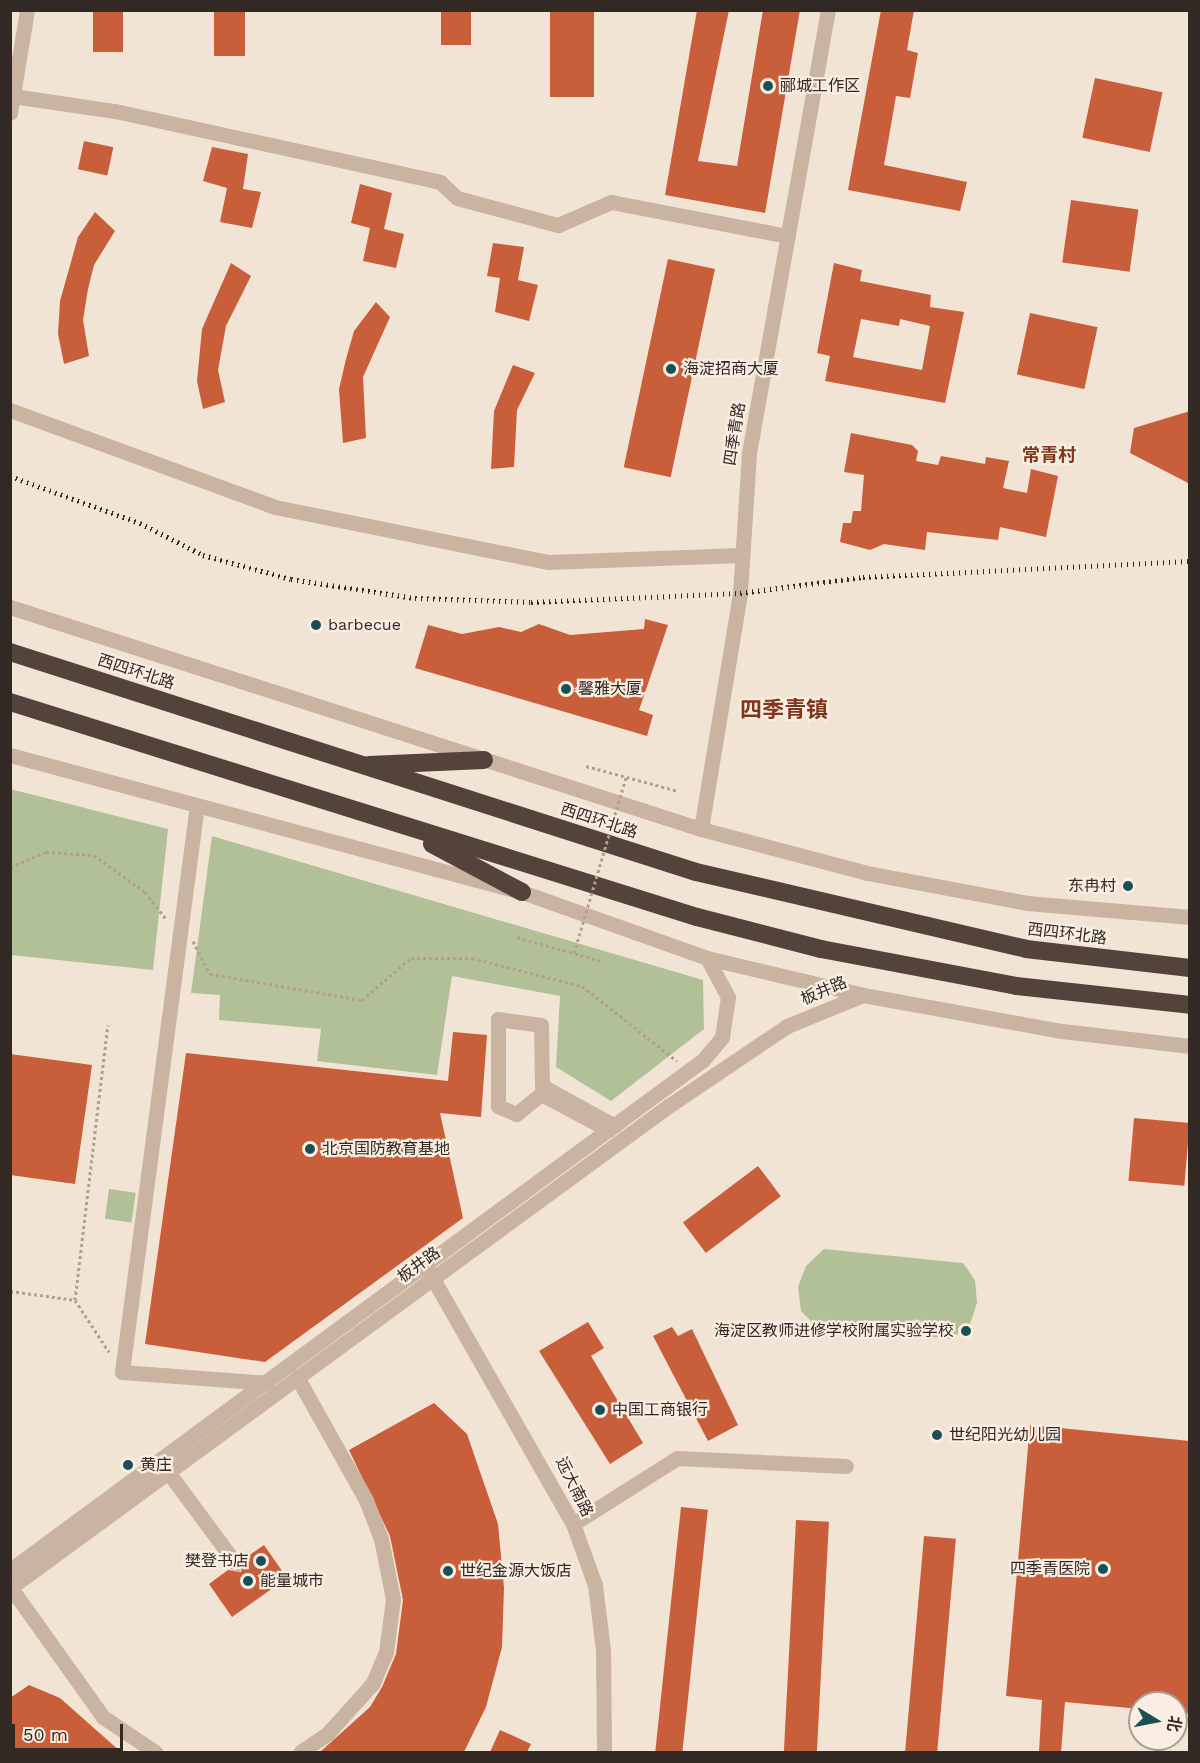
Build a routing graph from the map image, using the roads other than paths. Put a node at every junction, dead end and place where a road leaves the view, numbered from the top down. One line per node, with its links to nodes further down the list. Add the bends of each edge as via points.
1 (27, 10): 3 (street)
2 (828, 10): 5 (street, 四季青路)
3 (13, 96): 4 (street); 5 (street, via 115,111 440,182 457,198 558,225 611,202)
4 (10, 113)
5 (788, 236): 7 (street, 四季青路, via 749,453)
6 (10, 410): 7 (street, via 274,507 548,562)
7 (741, 555): 16 (street, 四季青路, via 740,593)
8 (10, 607): 12 (street, 西四环北路)
9 (14, 652): 13 (highway, 西四环北路)
10 (10, 702): 15 (highway)
11 (10, 755): 14 (street)
12 (484, 760): 13 (highway); 16 (street, 西四环北路)
13 (357, 765): 20 (highway, 西四环北路, via 696,872 856,912 1026,949)
14 (197, 805): 17 (street); 27 (street, via 122,1372)
15 (393, 824): 17 (highway); 22 (highway, via 697,917 821,949 1016,986)
16 (701, 829): 18 (street, 西四环北路, via 867,873 1027,903)
17 (522, 892): 19 (street)
18 (1190, 917)
19 (707, 958): 21 (street); 24 (street, via 728,997 722,1037 703,1060)
20 (1190, 968)
21 (863, 994): 23 (street, via 1062,1031); 25 (street, 板井路, via 787,1026)
22 (1190, 1005)
23 (1190, 1046)
24 (612, 1128): 24 (street, via 542,1086 541,1025 498,1019 498,1106 516,1114 541,1094); 25 (street)
25 (429, 1271): 26 (street, 板井路); 27 (street); 31 (street, 远大南路)
26 (297, 1377): 28 (street, 板井路); 36 (street, via 366,1500 381,1539 393,1599 386,1652 373,1683 327,1734)
27 (265, 1382): 28 (street); 33 (street)
28 (284, 1387): 30 (street, 板井路)
29 (846, 1466): 31 (street, via 677,1458)
30 (168, 1472): 32 (street); 34 (street, 板井路)
31 (573, 1524): 37 (street, 远大南路, via 595,1585 603,1650)
32 (236, 1564)
33 (10, 1570)
34 (11, 1588): 35 (street, via 103,1717)
35 (155, 1752)
36 (300, 1752)
37 (604, 1752)

